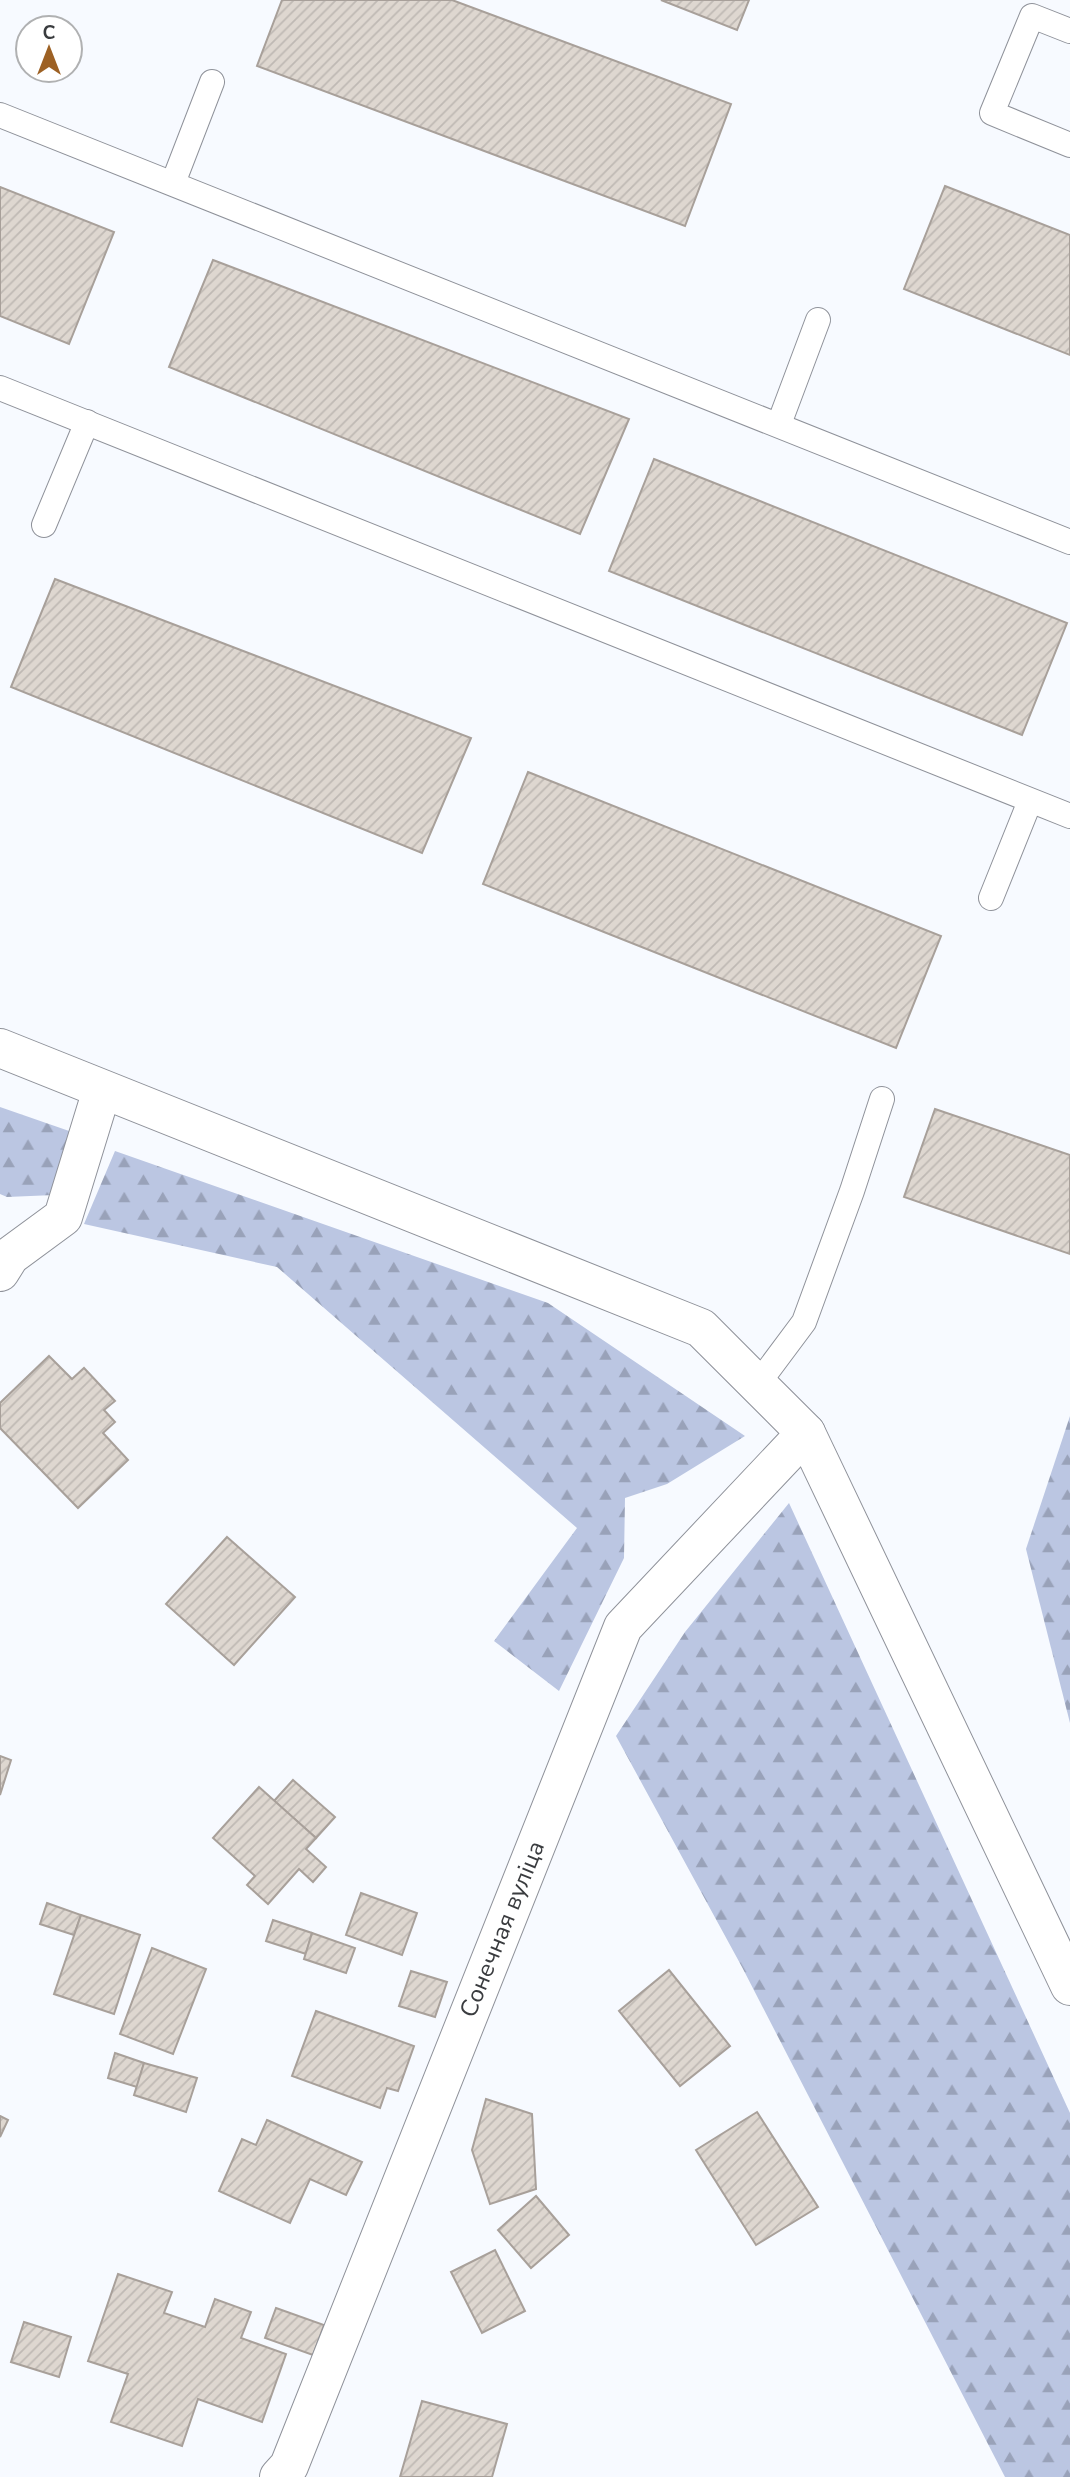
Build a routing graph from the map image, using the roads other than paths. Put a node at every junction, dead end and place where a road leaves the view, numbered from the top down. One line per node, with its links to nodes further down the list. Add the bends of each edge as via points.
1 (1036, 8): 2 (lane); 5 (lane, via 992,113)
2 (1070, 31)
3 (212, 82): 6 (lane)
4 (0, 115): 6 (lane)
5 (1070, 145)
6 (173, 183): 10 (lane)
7 (818, 320): 10 (lane)
8 (0, 388): 9 (lane)
9 (87, 422): 11 (lane); 13 (lane)
10 (779, 424): 12 (lane)
11 (44, 525)
12 (1070, 542)
13 (1030, 801): 14 (lane); 15 (lane)
14 (1070, 816)
15 (991, 898)
16 (0, 1048): 17 (main road)
17 (102, 1090): 19 (main road, via 63,1217); 20 (main road, via 701,1328)
18 (882, 1099): 20 (lane, via 804,1322)
19 (3, 1259)
20 (757, 1385): 21 (main road)
21 (806, 1433): 22 (main road); 23 (main road, Сонечная вуліца, via 622,1628 289,2466)
22 (1070, 1986)
23 (279, 2477)

